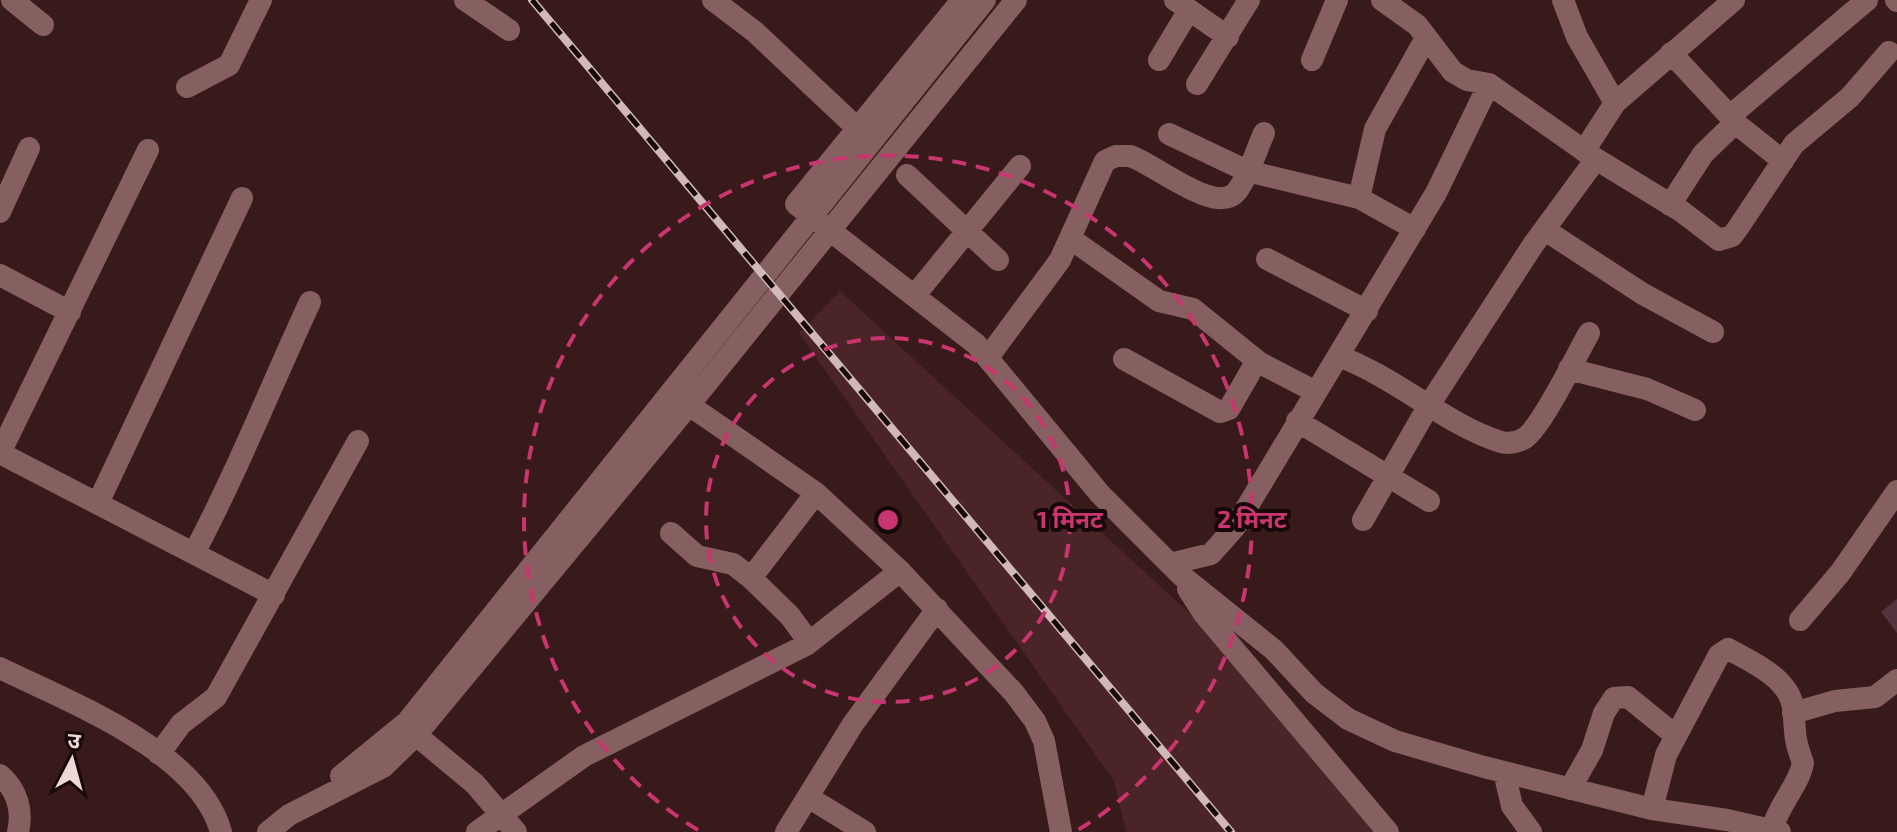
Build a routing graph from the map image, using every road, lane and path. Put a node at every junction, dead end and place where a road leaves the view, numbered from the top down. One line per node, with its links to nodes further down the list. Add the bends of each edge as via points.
1 (12, 0): 15 (street)
2 (261, 0): 25 (street, via 229,65)
3 (465, 0): 16 (street)
4 (713, 0): 28 (street)
5 (962, 0): 28 (street)
6 (985, 0): 95 (street, via 407,722)
7 (1016, 0): 44 (street)
8 (1249, 0): 17 (street)
9 (1337, 0): 22 (street)
10 (1382, 0): 18 (street)
11 (1563, 0): 26 (street, via 1583,49)
12 (1734, 0): 20 (street)
13 (1867, 0): 27 (street)
14 (1182, 5): 17 (street); 21 (street)
15 (43, 25)
16 (509, 30)
17 (1228, 37): 23 (street)
18 (1426, 38): 24 (street, via 1453,72); 39 (street, via 1375,129)
19 (1889, 52): 34 (street)
20 (1671, 53): 26 (street); 27 (street)
21 (1159, 60)
22 (1312, 60)
23 (1197, 84)
24 (1489, 84): 33 (street); 43 (street)
25 (187, 87)
26 (1615, 103): 33 (street)
27 (1733, 119): 34 (street); 40 (street, via 1697,161)
28 (857, 128): 44 (street, via 796,204)
29 (1264, 133): 36 (street)
30 (1169, 134): 36 (street)
31 (29, 148): 41 (street)
32 (148, 150): 53 (street)
33 (1590, 155): 40 (street); 45 (street)
34 (1783, 161): 40 (street, via 1726,239 1713,236)
35 (1020, 166): 42 (street)
36 (1247, 171): 39 (street); 46 (street, via 1228,198 1209,198 1142,160 1116,156 1105,161)
37 (907, 175): 42 (street)
38 (242, 198): 72 (street)
39 (1359, 198): 43 (street)
40 (1670, 205)
41 (0, 212)
42 (968, 229): 48 (street); 50 (street)
43 (1415, 229): 52 (street)
44 (831, 230): 50 (street); 62 (street)
45 (1545, 230): 54 (street); 63 (street)
46 (1071, 239): 56 (street); 59 (street, via 1159,301 1193,309)
47 (1267, 259): 52 (street)
48 (998, 260)
49 (0, 275): 53 (street)
50 (915, 295): 56 (street)
51 (310, 302): 75 (street, via 230,485)
52 (1367, 311): 57 (street)
53 (70, 312): 67 (street)
54 (1713, 332)
55 (1589, 333): 60 (street)
56 (989, 356): 76 (street, via 1100,494)
57 (1338, 356): 61 (street); 63 (street, via 1370,368)
58 (1124, 359): 59 (street, via 1220,412 1229,409)
59 (1260, 363): 61 (street)
60 (1569, 369): 63 (street, via 1534,428 1516,442 1503,442); 64 (street, via 1647,389)
61 (1314, 391): 65 (street)
62 (689, 405): 70 (street); 86 (street)
63 (1429, 405): 68 (street)
64 (1695, 410)
65 (1297, 421): 68 (street); 76 (street, via 1221,544 1211,554)
66 (358, 441): 79 (street)
67 (0, 453): 72 (street)
68 (1389, 477): 71 (street); 73 (street)
69 (1897, 491): 81 (street)
70 (816, 493): 77 (street); 78 (street)
71 (1429, 501)
72 (98, 503): 75 (street)
73 (1363, 520)
74 (671, 533): 78 (street, via 697,556 733,564)
75 (194, 553): 79 (street)
76 (1173, 567): 89 (street, via 1348,719 1395,741); 105 (street, via 1204,614)
77 (900, 571): 80 (street); 82 (street)
78 (751, 578): 82 (street)
79 (274, 595): 88 (street, via 216,697 181,724)
80 (937, 609): 92 (street, via 853,724); 104 (street, via 1035,721 1048,758)
81 (1800, 620)
82 (809, 642): 94 (street, via 584,756)
83 (0, 668): 88 (street)
84 (1897, 680): 85 (street, via 1875,697)
85 (1793, 713): 87 (street, via 1775,677 1725,649); 97 (street, via 1802,771)
86 (416, 735): 94 (street); 95 (street, via 383,767)
87 (1676, 736): 91 (street, via 1628,697 1614,698); 93 (street, via 1660,770)
88 (159, 754): 99 (street, via 202,794)
89 (1504, 772): 91 (street); 106 (street, via 1512,806)
90 (0, 775): 98 (street, via 16,794)
91 (1570, 789): 93 (street)
92 (808, 797): 96 (street); 103 (street)
93 (1652, 809): 97 (street)
94 (502, 812): 101 (street); 102 (street)
95 (289, 815): 100 (street)
96 (857, 830)
97 (1766, 830)
98 (18, 832)
99 (221, 832)
100 (268, 832)
101 (477, 832)
102 (516, 832)
103 (786, 832)
104 (1061, 832)
105 (1388, 832)
106 (1531, 832)

